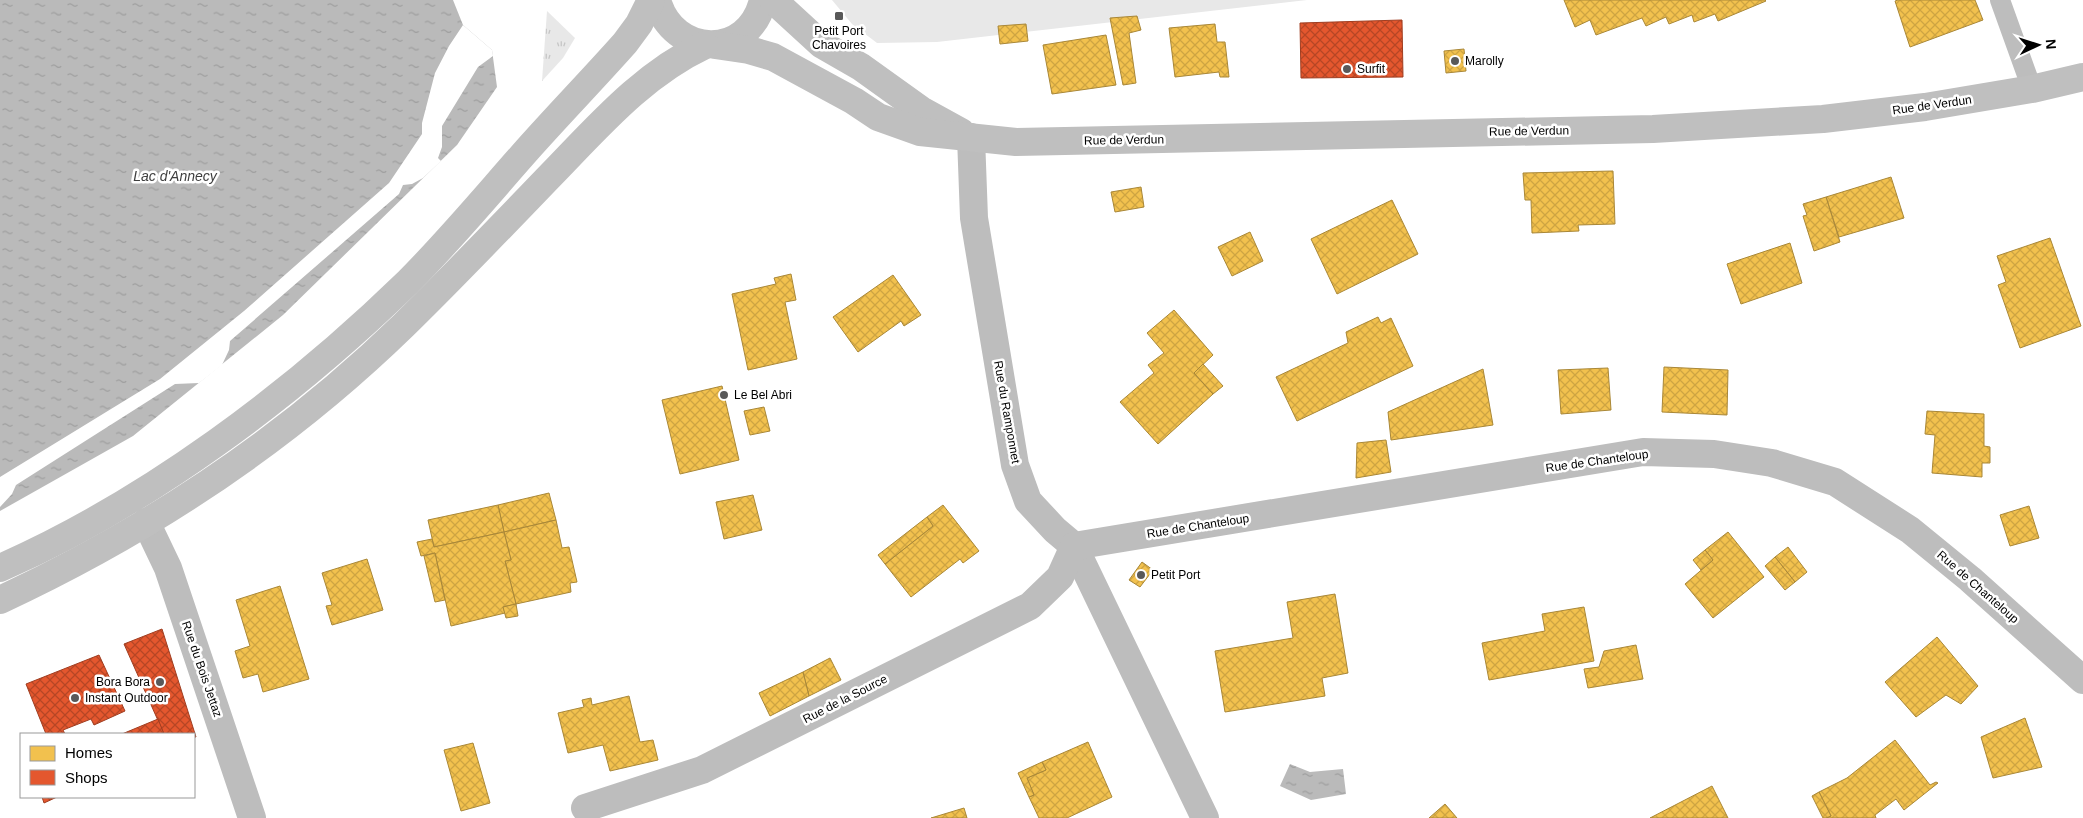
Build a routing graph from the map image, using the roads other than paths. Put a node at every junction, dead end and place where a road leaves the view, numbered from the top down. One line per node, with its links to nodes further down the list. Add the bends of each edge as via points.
1 (651, 0): 10 (main road, via 625,43)
2 (657, 0): 6 (main road, Rue de Verdun, via 662,16 674,30 688,40)
3 (763, 0): 6 (main road, via 756,19 748,29 733,40)
4 (773, 0): 9 (main road, Rue de Verdun, via 821,44 921,110)
5 (2000, 0): 8 (lane)
6 (710, 45): 9 (main road, Rue de Verdun, via 749,50 782,61 878,117 920,132); 11 (main road, via 674,60 628,97)
7 (2083, 78): 8 (main road, Rue de Verdun)
8 (2032, 89): 9 (main road, Rue de Verdun, via 1925,107 1823,119 1653,129 1054,142)
9 (971, 137): 13 (street, Rue du Ramponnet, via 974,218 1015,466 1028,501)
10 (460, 227): 11 (lane); 14 (main road, via 407,282 302,378 238,426 140,494)
11 (481, 248): 12 (main road, via 402,327 327,395 279,433)
12 (146, 522): 15 (main road, via 101,549); 18 (street, Rue du Bois Jettaz, via 168,568)
13 (1074, 546): 16 (street, Rue de Chanteloup, via 1643,452 1714,454 1772,463 1835,482 1910,530); 17 (street, Rue de la Source, via 1060,577 1030,606 702,770); 19 (street, Rue du Ramponnet)
14 (0, 568)
15 (0, 600)
16 (2083, 680)
17 (585, 808)
18 (252, 818)
19 (1205, 818)

